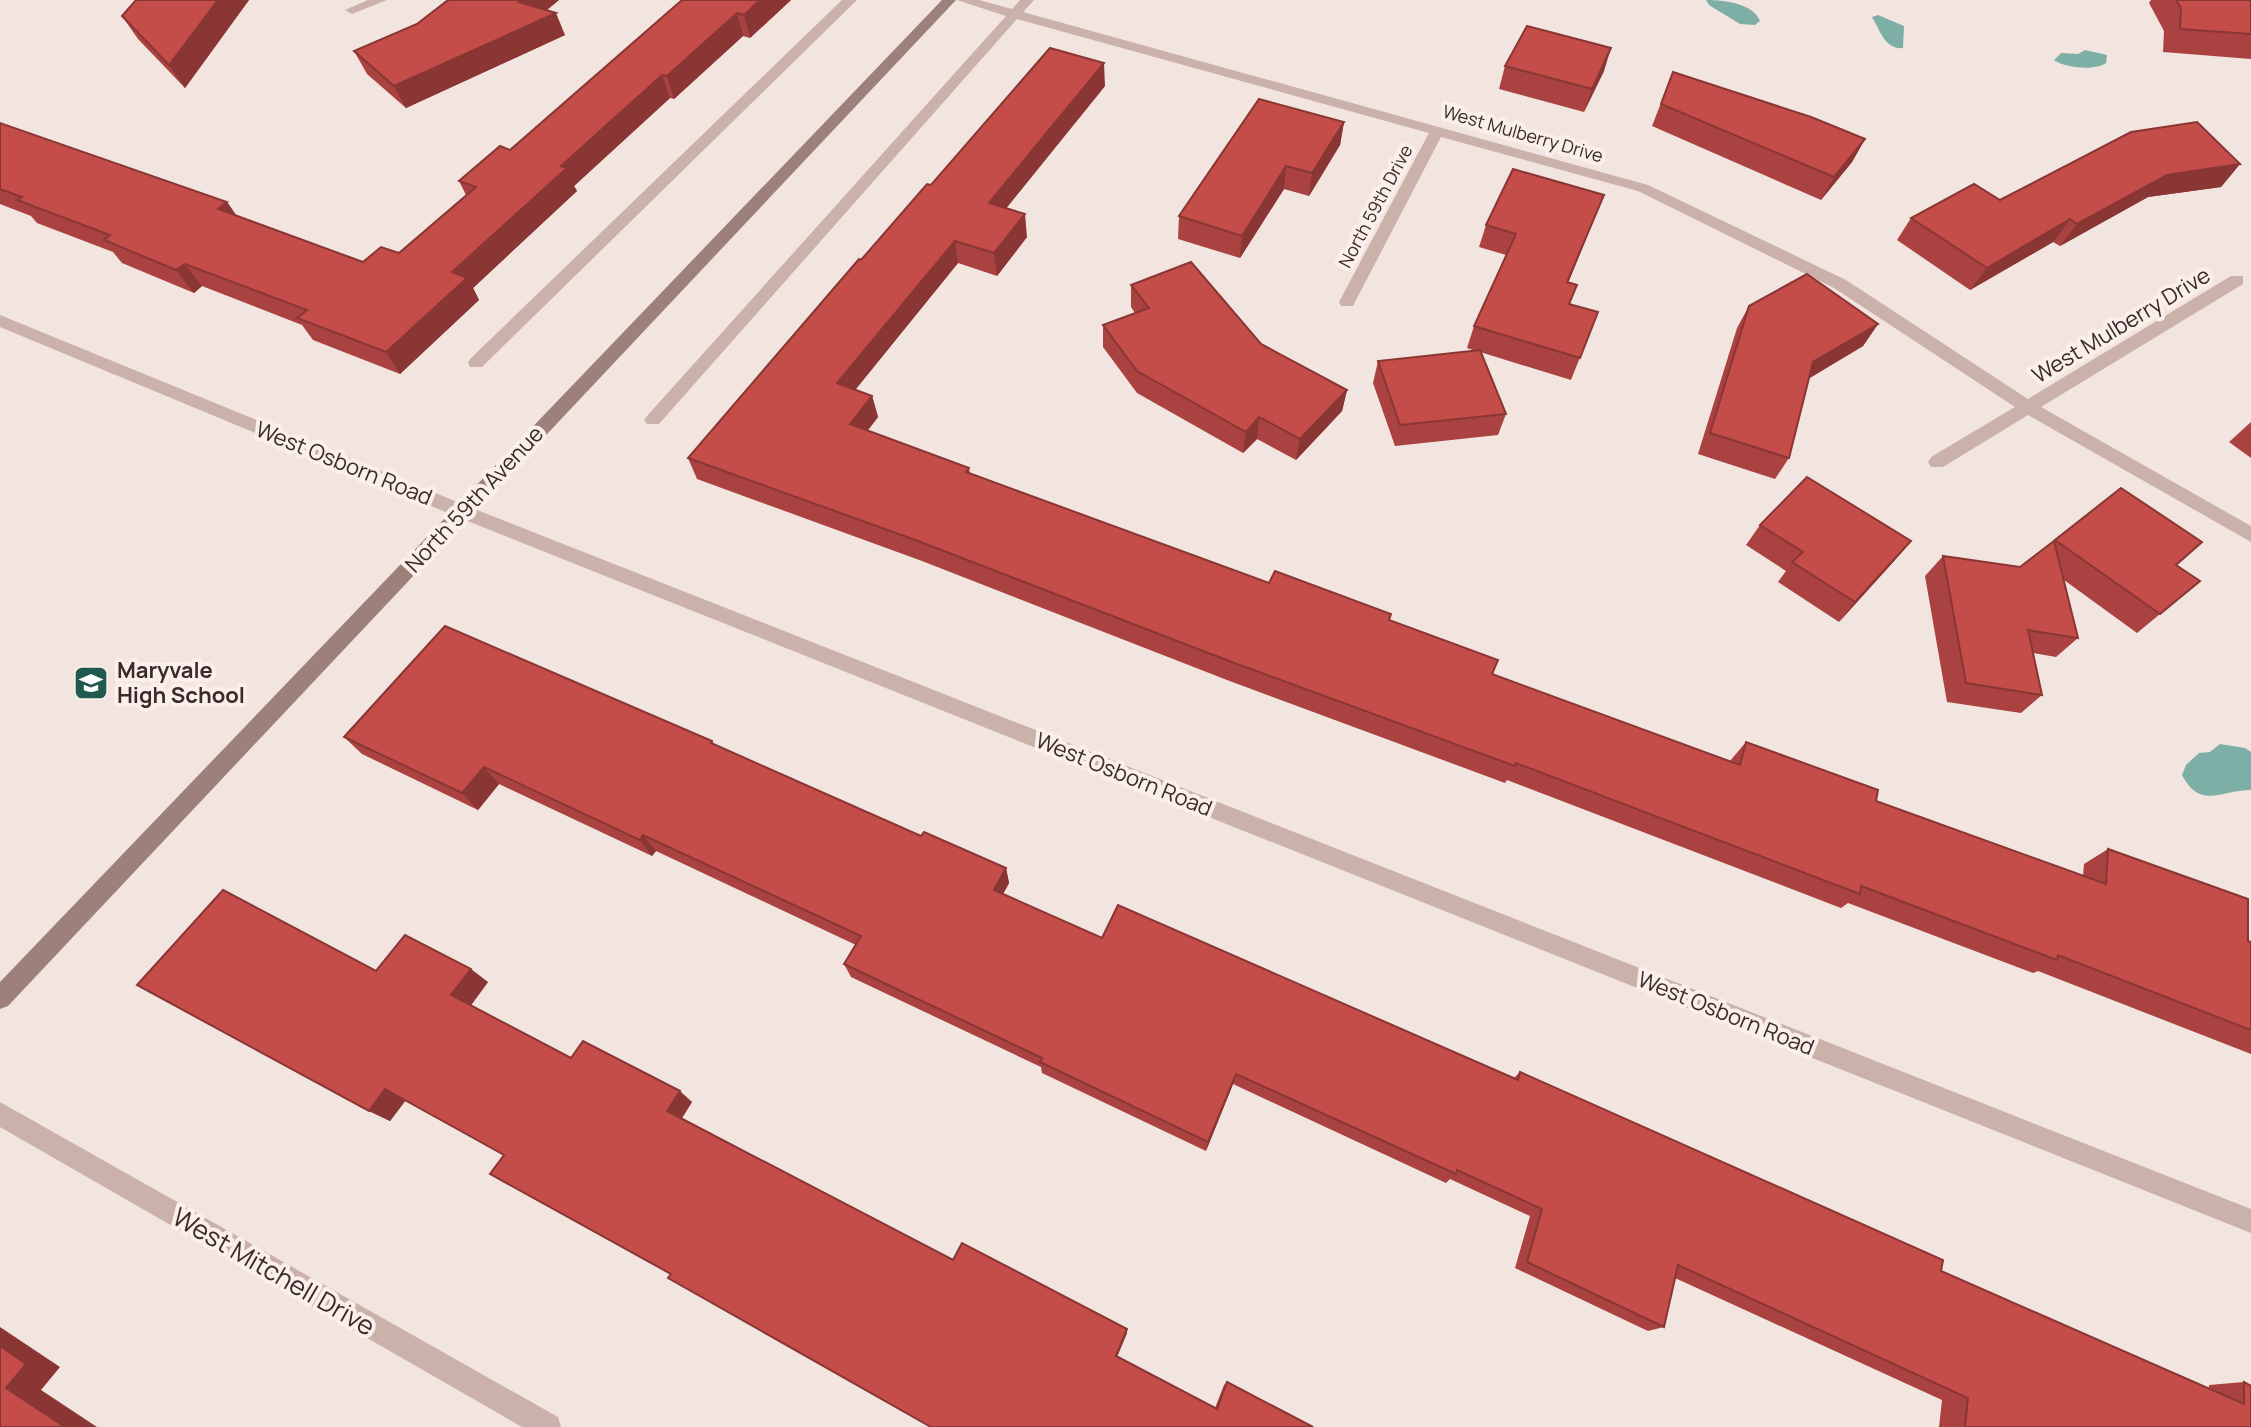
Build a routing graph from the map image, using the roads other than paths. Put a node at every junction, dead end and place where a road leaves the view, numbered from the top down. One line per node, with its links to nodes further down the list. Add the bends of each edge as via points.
1 (380, 0): 6 (street)
2 (850, 0): 12 (street)
3 (949, 0): 16 (main road, North 59th Avenue)
4 (964, 0): 7 (street, West Mulberry Drive)
5 (1027, 0): 7 (street)
6 (352, 10)
7 (1015, 13): 8 (street, West Mulberry Drive); 14 (street)
8 (1438, 129): 10 (street, North 59th Drive); 13 (street, West Mulberry Drive, via 1643,188 1840,284)
9 (2237, 280): 13 (street, West Mulberry Drive)
10 (1347, 302)
11 (0, 321): 16 (street, West Osborn Road)
12 (476, 363)
13 (2028, 407): 15 (street, West Mulberry Drive); 17 (street, West Mulberry Drive)
14 (653, 420)
15 (1937, 462)
16 (461, 511): 18 (main road, North 59th Avenue); 20 (street, West Osborn Road)
17 (2251, 535)
18 (0, 998)
19 (0, 1114): 21 (street, West Mitchell Drive)
20 (2251, 1221)
21 (548, 1427)

